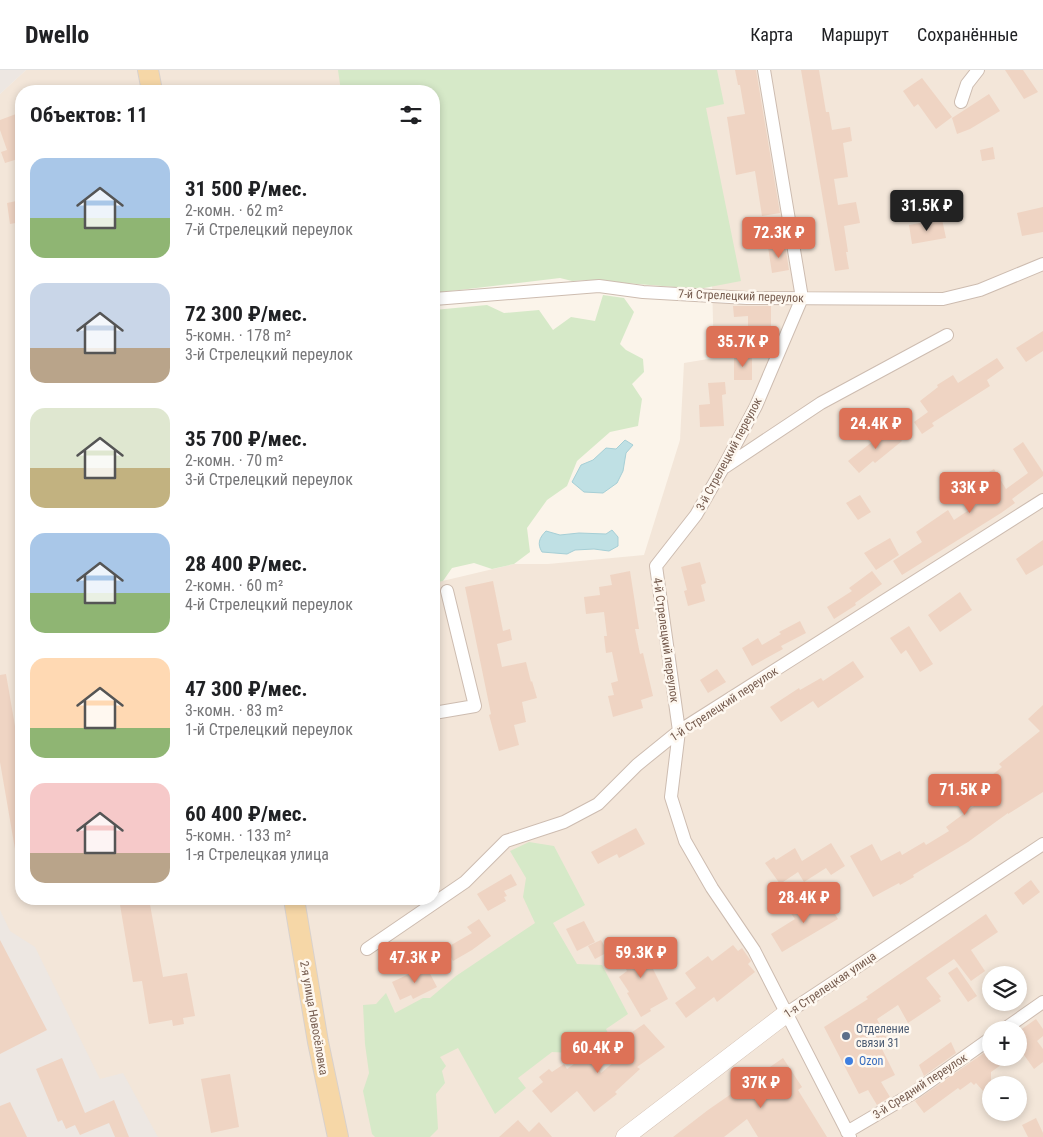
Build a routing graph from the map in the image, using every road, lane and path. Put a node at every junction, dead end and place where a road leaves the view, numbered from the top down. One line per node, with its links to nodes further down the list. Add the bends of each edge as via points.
1 (148, 70): 4 (main road)
2 (764, 70): 7 (street)
3 (978, 70): 5 (street, via 967,84)
4 (151, 85)
5 (961, 102)
6 (1043, 264): 7 (street, 7-й Стрелецкий переулок, via 980,290 943,299)
7 (802, 298): 8 (street, 7-й Стрелецкий переулок, via 738,298 599,286); 10 (street, 3-й Стрелецкий переулок, via 756,406)
8 (440, 299)
9 (947, 335): 10 (street, via 821,403)
10 (723, 468): 12 (street, 3-й Стрелецкий переулок, via 696,515)
11 (1043, 500): 15 (street, 1-й Стрелецкий переулок)
12 (656, 566): 15 (street, 4-й Стрелецкий переулок)
13 (447, 591): 14 (street, via 475,706)
14 (440, 712)
15 (678, 731): 17 (street, 1-й Стрелецкий переулок, via 637,764 598,804 564,822 506,841 465,882); 22 (street, 4-й Стрелецкий переулок, via 671,797 685,841 754,950)
16 (1043, 844): 22 (street, 1-я Стрелецкая улица)
17 (440, 899)
18 (295, 905): 26 (main road, 2-я улица Новосёловка)
19 (431, 905): 20 (street, 1-й Стрелецкий переулок)
20 (366, 949)
21 (1043, 1002): 23 (street)
22 (787, 1013): 25 (street, 4-й Стрелецкий переулок); 27 (street, 1-я Стрелецкая улица)
23 (1016, 1021)
24 (982, 1044): 25 (street, 3-й Средний переулок)
25 (848, 1134)
26 (338, 1137)
27 (625, 1137)

